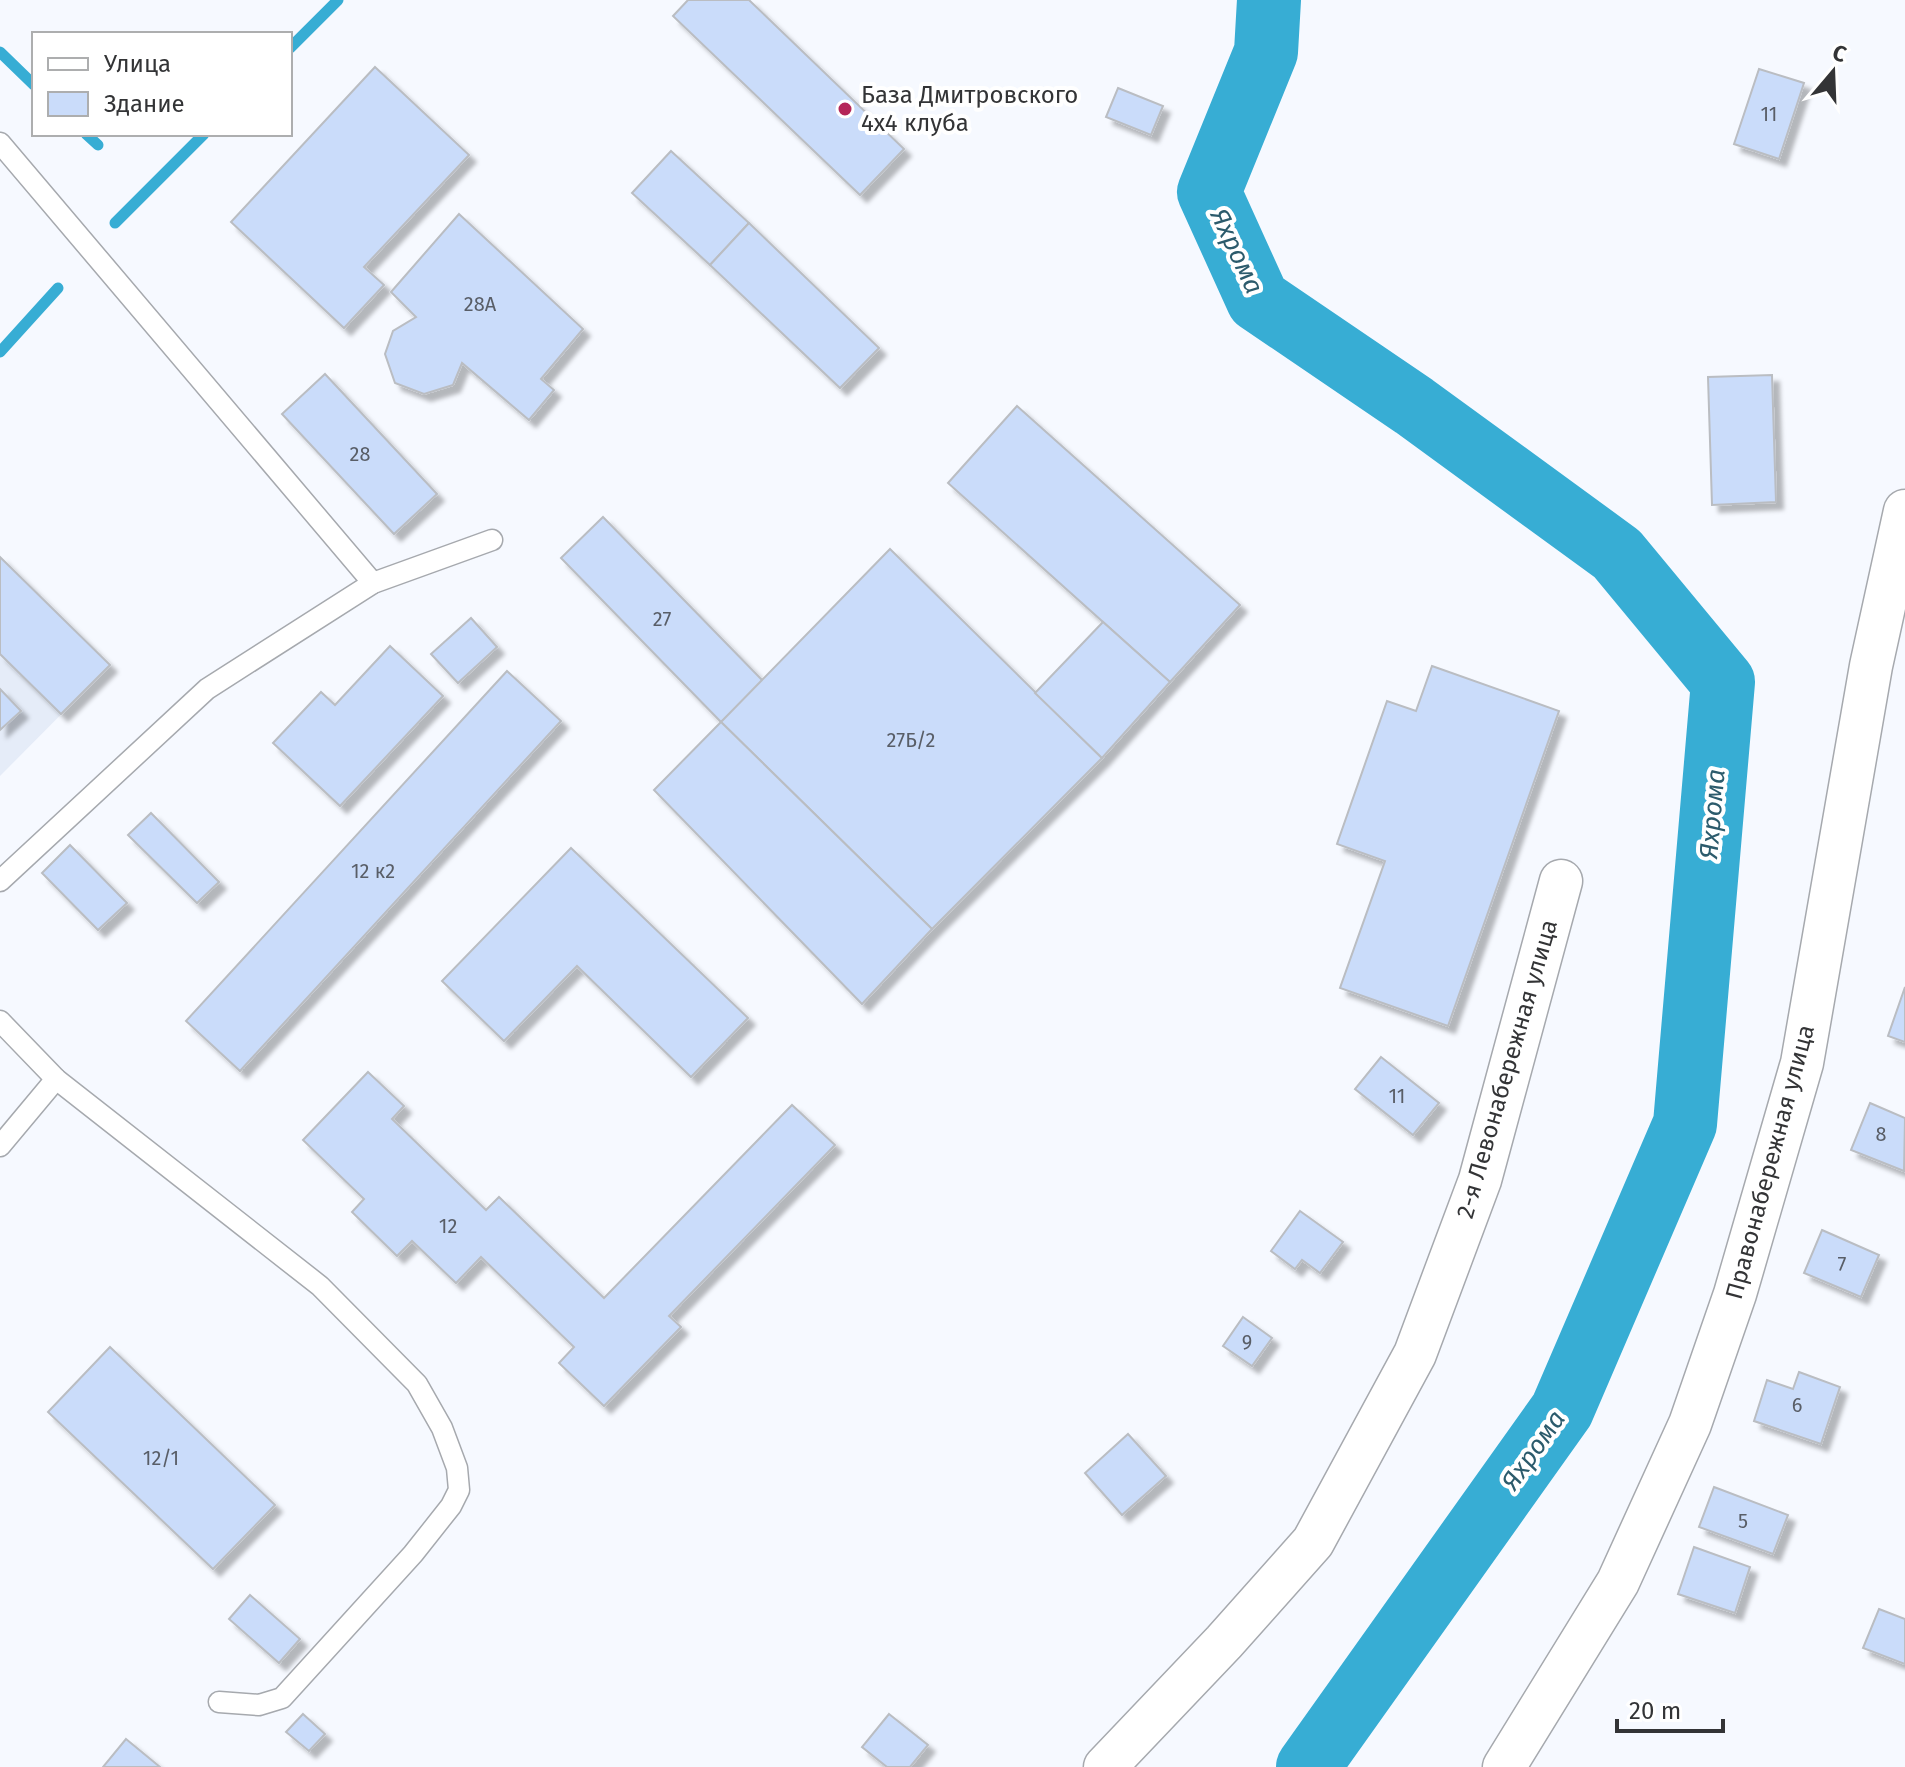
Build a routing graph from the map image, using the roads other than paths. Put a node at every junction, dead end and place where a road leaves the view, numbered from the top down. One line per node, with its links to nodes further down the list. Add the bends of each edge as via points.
1 (0, 143): 4 (lane)
2 (1905, 511): 12 (street, Правонабережная улица, via 1871,666 1802,1063 1735,1294 1690,1424 1618,1582)
3 (492, 540): 4 (lane)
4 (373, 583): 5 (lane, via 207,689)
5 (0, 881)
6 (1561, 881): 11 (street, 2-я Левонабережная улица, via 1480,1180 1415,1354 1313,1542)
7 (0, 1021): 8 (lane)
8 (56, 1079): 9 (lane); 10 (lane, via 320,1286 417,1384 457,1468 459,1490 451,1506 282,1698 259,1705)
9 (0, 1146)
10 (219, 1702)
11 (1105, 1767)
12 (1504, 1767)

